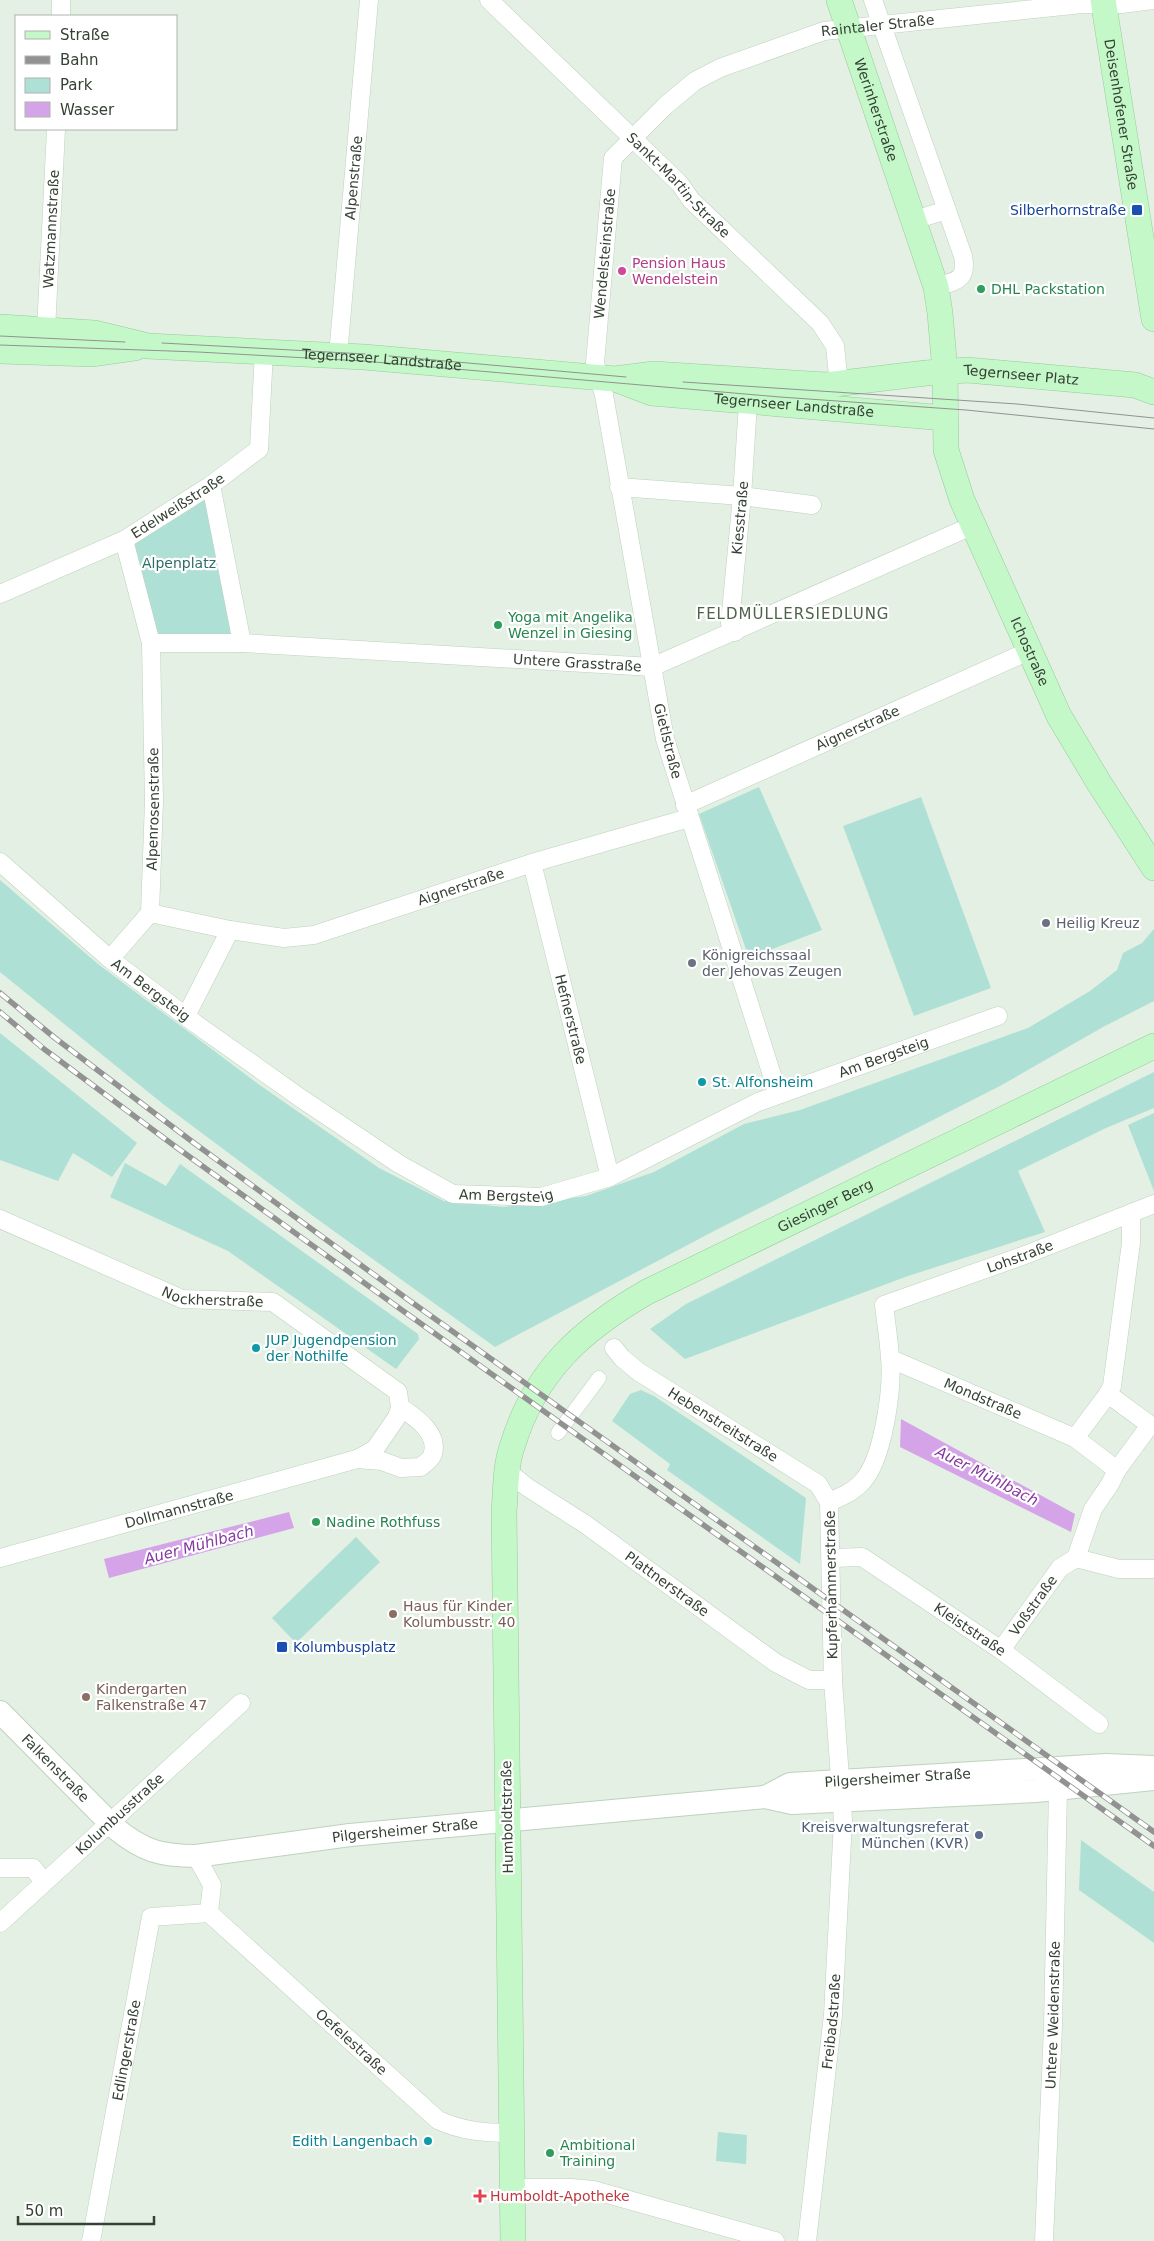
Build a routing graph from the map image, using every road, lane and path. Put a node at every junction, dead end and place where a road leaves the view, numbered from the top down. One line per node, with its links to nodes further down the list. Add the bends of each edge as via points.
1 (61, 0): 8 (street)
2 (369, 0): 22 (street, Alpenstraße)
3 (489, 0): 12 (street, Sankt-Martin-Straße)
4 (839, 0): 10 (main road, Werinherstraße)
5 (873, 0): 9 (street)
6 (1154, 0): 7 (street, Raintaler Straße)
7 (1104, 2): 9 (street, Raintaler Straße); 16 (main road, Deisenhofener Straße)
8 (61, 15)
9 (882, 25): 10 (street, Raintaler Straße); 13 (street)
10 (849, 28): 12 (street, Raintaler Straße, via 824,31 720,68 695,81); 14 (main road, Werinherstraße)
11 (56, 130): 18 (street, Watzmannstraße)
12 (634, 138): 24 (street, Wendelsteinstraße, via 613,158 594,363); 25 (street, Sankt-Martin-Straße, via 692,200 820,323 835,346)
13 (946, 210): 14 (street); 15 (street, via 965,266 957,281)
14 (914, 220): 15 (main road, Werinherstraße)
15 (936, 287): 23 (main road, Werinherstraße)
16 (1154, 319)
17 (0, 327): 18 (main road, Tegernseer Landstraße)
18 (46, 330): 19 (main road, Tegernseer Landstraße, via 94,333)
19 (148, 346): 20 (main road, Tegernseer Landstraße, via 93,354); 21 (main road, Tegernseer Landstraße)
20 (0, 351)
21 (264, 351): 22 (main road, Tegernseer Landstraße); 29 (street, Edelweißstraße, via 259,449)
22 (338, 356): 24 (main road, Tegernseer Landstraße)
23 (945, 371): 25 (main road, Tegernseer Landstraße); 26 (main road, Tegernseer Platz, via 974,370 1135,384); 28 (main road, Werinherstraße)
24 (607, 378): 25 (main road, Tegernseer Landstraße, via 654,374 808,385); 27 (main road, Tegernseer Landstraße, via 652,393); 30 (street, Gietlstraße, via 604,394)
25 (839, 384)
26 (1154, 392)
27 (748, 403): 28 (main road, Tegernseer Landstraße); 31 (street, Kiesstraße)
28 (945, 418): 33 (main road, Ichostraße, via 950,466)
29 (211, 485): 34 (street, Edelweißstraße); 38 (street)
30 (619, 487): 31 (street); 40 (street, Gietlstraße)
31 (742, 496): 32 (street); 36 (street, Kiesstraße, via 730,623)
32 (812, 505)
33 (974, 525): 36 (street, Untere Grasstraße); 39 (main road, Ichostraße)
34 (124, 540): 35 (street, Edelweißstraße); 37 (street)
35 (0, 594)
36 (734, 632): 40 (street, Untere Grasstraße)
37 (151, 643): 38 (street); 45 (street, Alpenrosenstraße, via 154,801)
38 (242, 643): 40 (street, Untere Grasstraße)
39 (1029, 651): 41 (street, Aignerstraße); 44 (main road, Ichostraße, via 1059,716)
40 (652, 667): 41 (street, Gietlstraße, via 665,739)
41 (687, 812): 43 (street, Aignerstraße); 51 (street, Gietlstraße)
42 (0, 862): 47 (street, Am Bergsteig)
43 (532, 863): 46 (street, Aignerstraße, via 314,935 284,938); 52 (street, Hefnerstraße)
44 (1154, 868)
45 (150, 914): 46 (street, Aignerstraße); 47 (street)
46 (230, 930): 48 (street)
47 (110, 958): 48 (street, Am Bergsteig)
48 (186, 1016): 52 (street, Am Bergsteig, via 384,1154 453,1194 541,1197)
49 (998, 1016): 51 (street, Am Bergsteig)
50 (1151, 1046): 61 (main road, Giesinger Berg, via 647,1292 614,1311 580,1337 553,1366)
51 (778, 1094): 52 (street, Am Bergsteig)
52 (610, 1177)
53 (1154, 1204): 54 (street, Lohstraße)
54 (1131, 1213): 56 (street, Lohstraße); 60 (street, via 1131,1243 1112,1386)
55 (0, 1219): 62 (street, Nockherstraße, via 182,1299 273,1302 398,1392)
56 (884, 1305): 58 (street, Kupferhammerstraße)
57 (614, 1348): 68 (street, Hebenstreitstraße, via 639,1372 818,1484)
58 (890, 1359): 64 (street, Mondstraße); 68 (street, Kupferhammerstraße, via 886,1414 873,1466 852,1491)
59 (599, 1378): 63 (street)
60 (1108, 1394): 64 (street); 66 (street, via 1150,1426)
61 (533, 1397): 67 (main road, Humboldtstraße, via 511,1448)
62 (400, 1407): 65 (street, Dollmannstraße, via 397,1417 375,1449); 65 (street, Dollmannstraße, via 427,1429 433,1441 432,1456 421,1467 401,1468 382,1461)
63 (558, 1433)
64 (1075, 1438): 66 (street, Mondstraße)
65 (357, 1459): 69 (street, Dollmannstraße)
66 (1117, 1470): 71 (street, via 1093,1509)
67 (507, 1471): 74 (street, Plattnerstraße, via 776,1662 809,1680); 82 (main road, Humboldtstraße, via 504,1537)
68 (829, 1502): 70 (street, Kupferhammerstraße)
69 (0, 1558)
70 (832, 1558): 73 (street, Kleiststraße, via 862,1557); 74 (street, Kupferhammerstraße)
71 (1076, 1558): 72 (street, via 1119,1569); 73 (street, Voßstraße, via 1060,1568)
72 (1154, 1569)
73 (1001, 1650): 77 (street, Kleiststraße)
74 (833, 1680): 81 (street, Kupferhammerstraße)
75 (241, 1703): 83 (street, Kolumbusstraße)
76 (0, 1712): 83 (street, Falkenstraße)
77 (1099, 1724)
78 (1154, 1767): 80 (street, Pilgersheimer Straße, via 1106,1765)
79 (1154, 1779): 80 (street, Pilgersheimer Straße)
80 (1043, 1783): 81 (street, Pilgersheimer Straße); 95 (street, Untere Weidenstraße, via 1053,2025)
81 (842, 1790): 82 (street, Pilgersheimer Straße, via 792,1803 765,1797); 94 (street, Freibadstraße, via 833,2015)
82 (507, 1820): 84 (street, Pilgersheimer Straße, via 341,1836); 89 (main road, Humboldtstraße)
83 (110, 1823): 84 (street, Falkenstraße, via 134,1843 151,1851); 86 (street, Kolumbusstraße)
84 (196, 1856): 87 (street, via 212,1885)
85 (0, 1868): 86 (street, via 33,1868)
86 (44, 1882): 88 (street, Kolumbusstraße)
87 (209, 1913): 89 (street, Oefelestraße, via 438,2120 481,2132); 91 (street, Edlingerstraße, via 152,1917)
88 (0, 1923)
89 (511, 2133): 90 (main road, Humboldtstraße)
90 (512, 2188): 92 (main road, Humboldtstraße); 93 (street, via 593,2190)
91 (91, 2241)
92 (513, 2241)
93 (775, 2241)
94 (807, 2241)
95 (1044, 2241)

